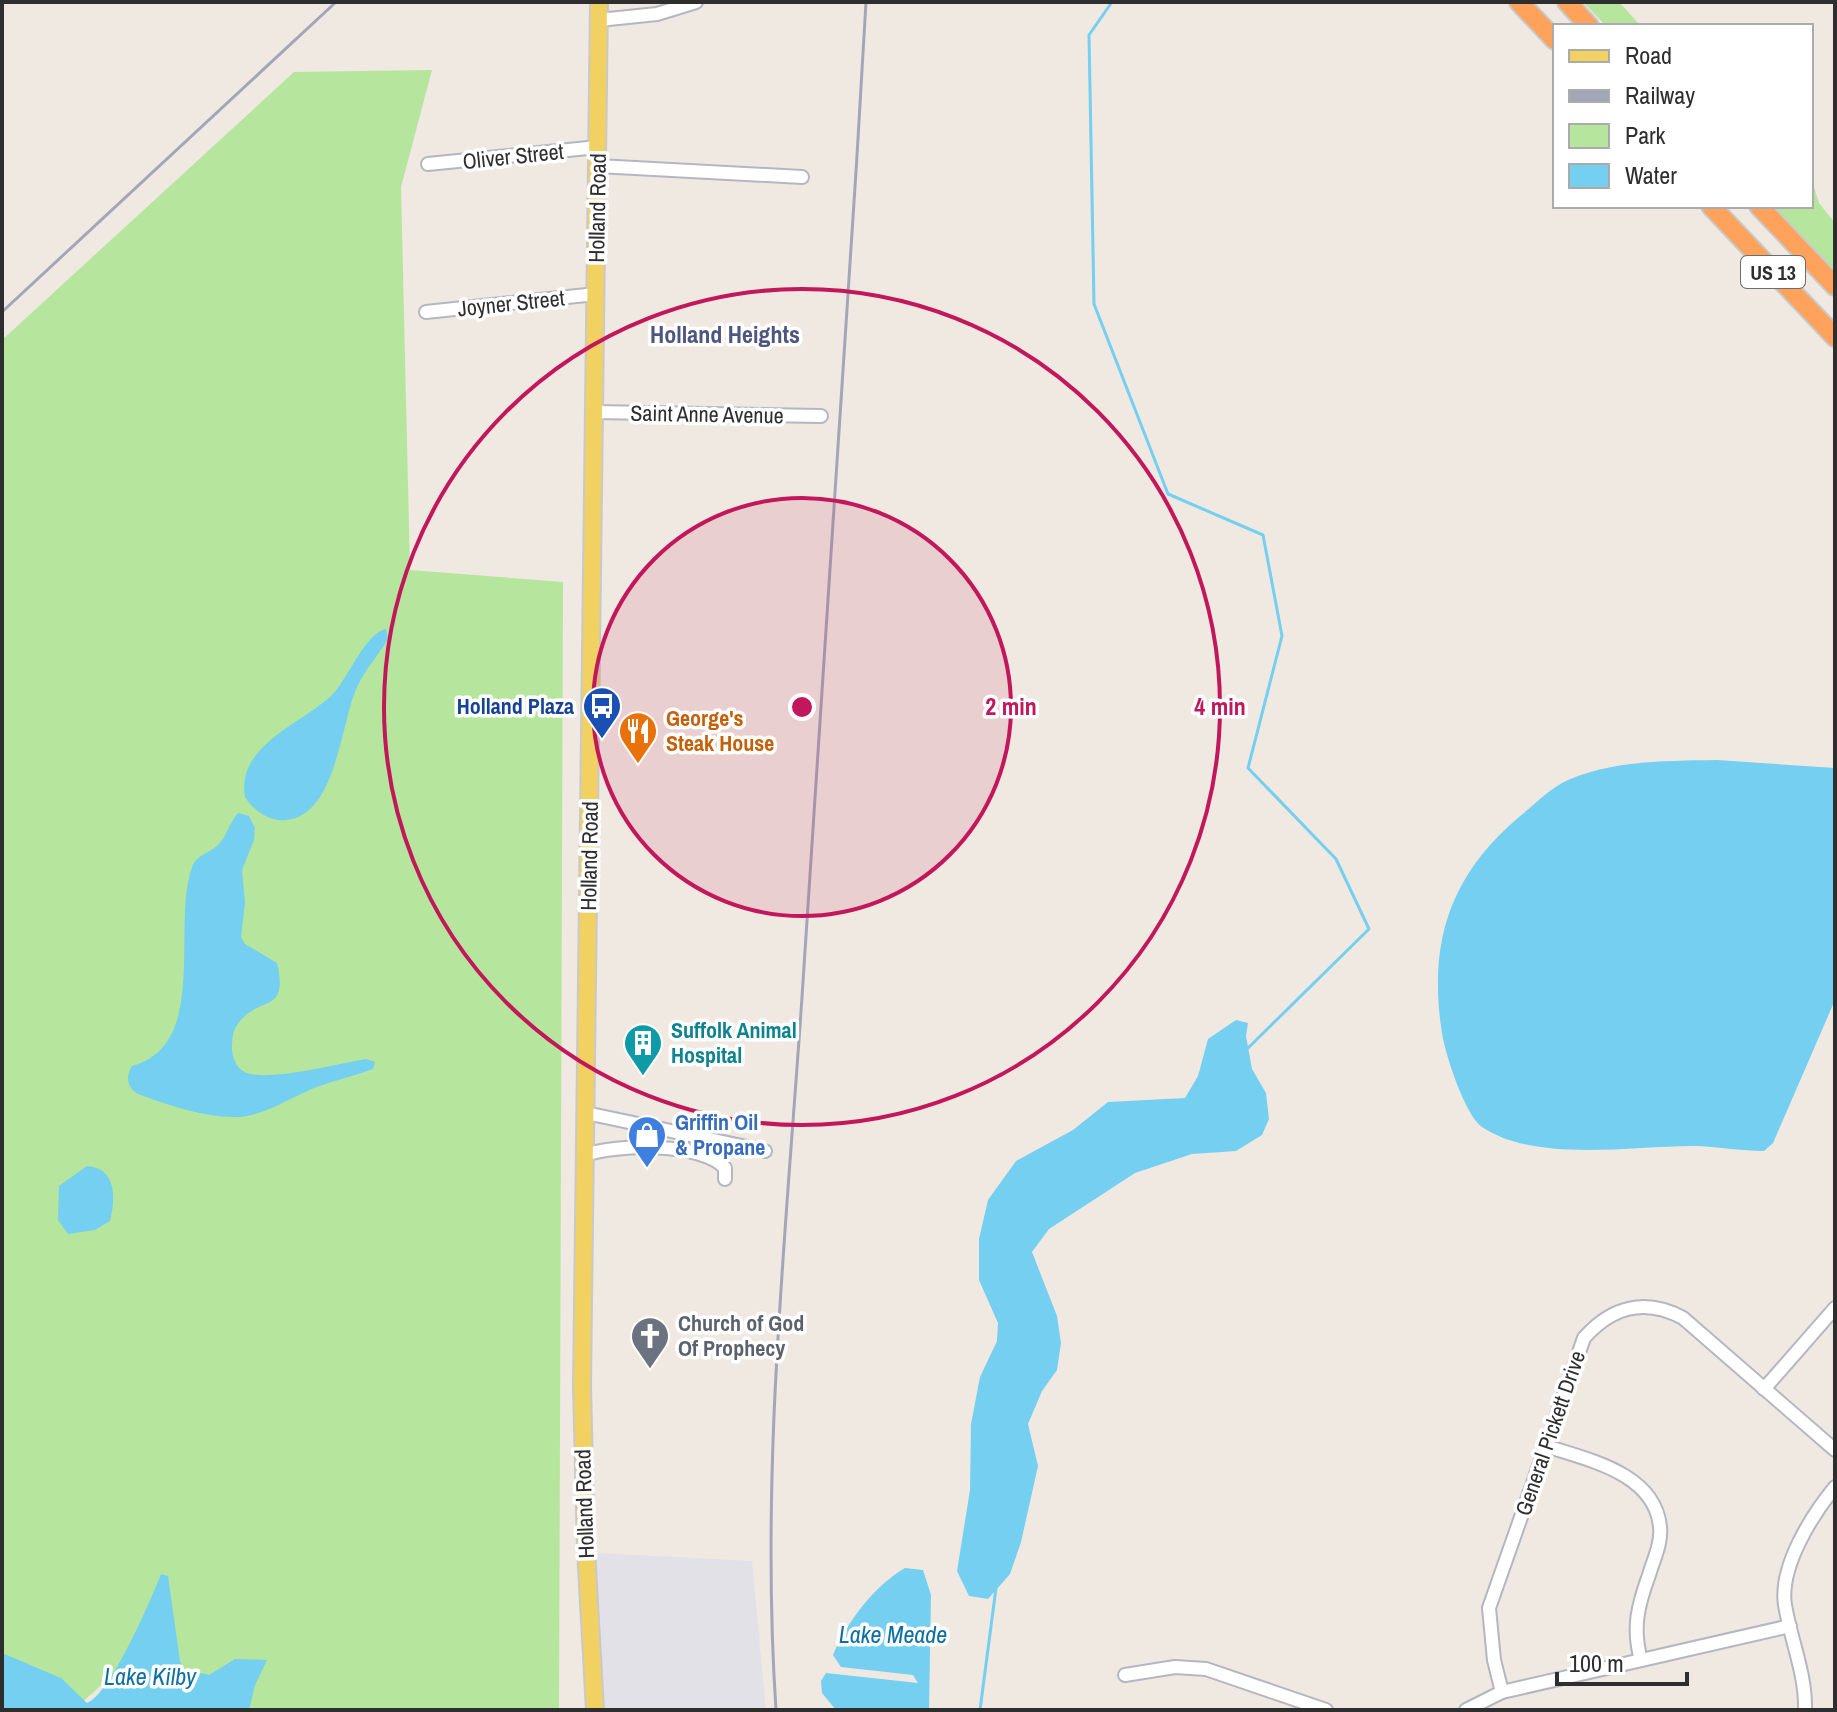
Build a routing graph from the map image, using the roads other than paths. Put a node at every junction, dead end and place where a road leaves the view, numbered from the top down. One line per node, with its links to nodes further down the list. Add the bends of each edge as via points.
1 (599, 2): 5 (main road, Holland Road)
2 (696, 2): 5 (street, via 657,14)
3 (1519, 2): 7 (highway)
4 (1567, 2): 6 (highway)
5 (599, 20): 8 (main road, Holland Road)
6 (1587, 24)
7 (1553, 38)
8 (598, 147): 9 (street, Oliver Street); 10 (main road, Holland Road)
9 (428, 164)
10 (598, 166): 11 (street); 15 (main road, Holland Road)
11 (802, 177)
12 (1713, 208): 17 (highway, US 13)
13 (1761, 208): 14 (highway, US 13)
14 (1835, 286)
15 (596, 294): 16 (street, Joyner Street); 18 (main road, Holland Road)
16 (426, 312)
17 (1835, 337)
18 (594, 412): 19 (street, Saint Anne Avenue); 20 (main road, Holland Road)
19 (821, 416)
20 (586, 1113): 21 (street); 22 (main road, Holland Road)
21 (765, 1151)
22 (585, 1155): 23 (street, via 631,1145 671,1150 719,1161); 33 (main road, Holland Road, via 583,1476)
23 (725, 1179)
24 (1835, 1308): 25 (street)
25 (1764, 1389): 26 (street, General Pickett Drive, via 1683,1318 1663,1307 1614,1312 1584,1338); 27 (street, General Pickett Drive)
26 (1546, 1446): 30 (street, via 1627,1476 1649,1498 1660,1527 1635,1620); 32 (street, General Pickett Drive, via 1489,1608)
27 (1835, 1450)
28 (1835, 1487): 29 (street, via 1809,1521 1786,1581)
29 (1790, 1626): 30 (street); 36 (street)
30 (1641, 1660): 32 (street)
31 (1125, 1675): 34 (street, via 1175,1667 1206,1669)
32 (1502, 1692): 35 (street)
33 (595, 1710)
34 (1326, 1710)
35 (1466, 1710)
36 (1805, 1710)

